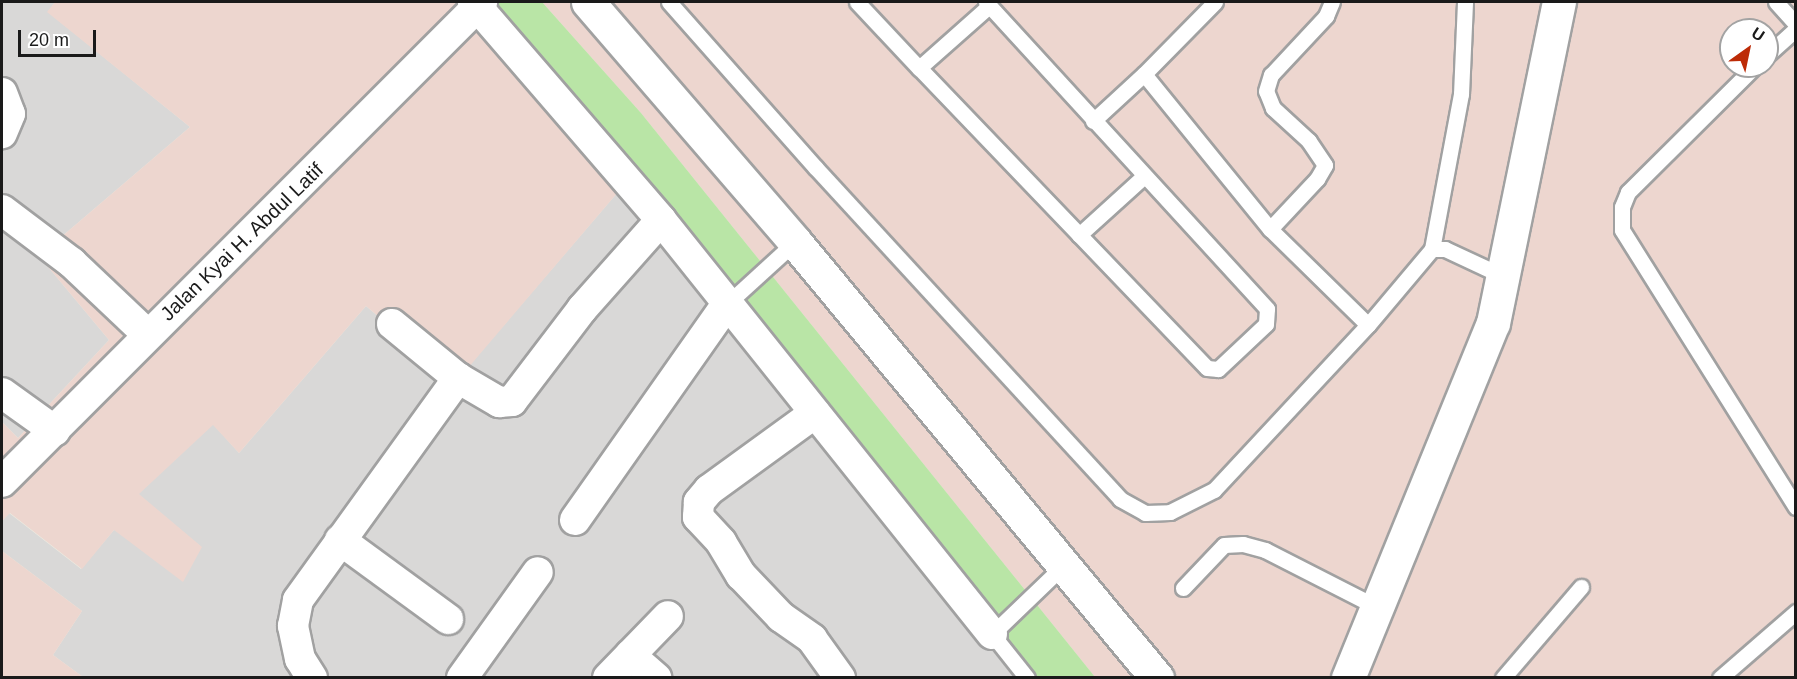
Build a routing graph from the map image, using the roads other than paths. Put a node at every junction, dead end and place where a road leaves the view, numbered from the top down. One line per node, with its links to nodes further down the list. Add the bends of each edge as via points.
1 (588, 2): 25 (street)
2 (669, 2): 30 (lane, via 1120,499 1145,513 1170,512 1214,490)
3 (856, 2): 14 (lane)
4 (1215, 2): 15 (lane)
5 (1332, 2): 23 (lane, via 1326,16 1271,75 1266,91 1273,108 1310,141 1326,165)
6 (1465, 2): 26 (lane, via 1461,94)
7 (1558, 2): 27 (street)
8 (1776, 2): 11 (lane)
9 (478, 3): 22 (street); 31 (street, Jalan Kyai H. Abdul Latif)
10 (987, 4): 14 (lane); 18 (lane)
11 (1796, 24)
12 (1796, 29): 13 (lane)
13 (1779, 44)
14 (918, 68): 24 (lane)
15 (1144, 74): 18 (lane); 23 (lane)
16 (1743, 78): 37 (lane, via 1628,192 1622,207 1622,230)
17 (2, 93): 19 (street, via 10,114)
18 (1093, 121): 20 (lane)
19 (2, 133)
20 (1144, 176): 24 (lane); 24 (lane, via 1267,309 1266,324 1218,369 1207,368)
21 (2, 210): 31 (street, via 72,263)
22 (661, 220): 28 (street); 32 (street, via 582,309 512,401 498,402)
23 (1270, 229): 30 (lane)
24 (1079, 235)
25 (795, 242): 28 (lane); 40 (street)
26 (1432, 249): 27 (lane, via 1445,249); 30 (lane)
27 (1505, 277): 44 (street, via 1474,373)
28 (727, 304): 34 (street); 38 (street)
29 (392, 324): 32 (street)
30 (1368, 325)
31 (147, 334): 35 (street, Jalan Kyai H. Abdul Latif)
32 (458, 378): 39 (street)
33 (2, 393): 35 (street)
34 (815, 412): 48 (street); 54 (street, via 710,490 699,502 698,517 721,542 741,575 781,617 812,639)
35 (55, 431): 36 (street, Jalan Kyai H. Abdul Latif)
36 (2, 482)
37 (1796, 507)
38 (575, 520)
39 (340, 540): 47 (street); 50 (street, via 293,610 300,659)
40 (1063, 566): 48 (lane); 56 (street)
41 (538, 572): 51 (street)
42 (1581, 587): 58 (lane)
43 (1183, 588): 44 (lane, via 1224,545 1243,543)
44 (1377, 607): 57 (street)
45 (1796, 612): 59 (lane)
46 (668, 616): 49 (street)
47 (448, 619)
48 (992, 634): 55 (lane)
49 (630, 655): 52 (street); 53 (street)
50 (312, 678)
51 (462, 678)
52 (608, 678)
53 (656, 678)
54 (840, 678)
55 (1028, 678)
56 (1157, 678)
57 (1348, 678)
58 (1503, 678)
59 (1720, 678)

